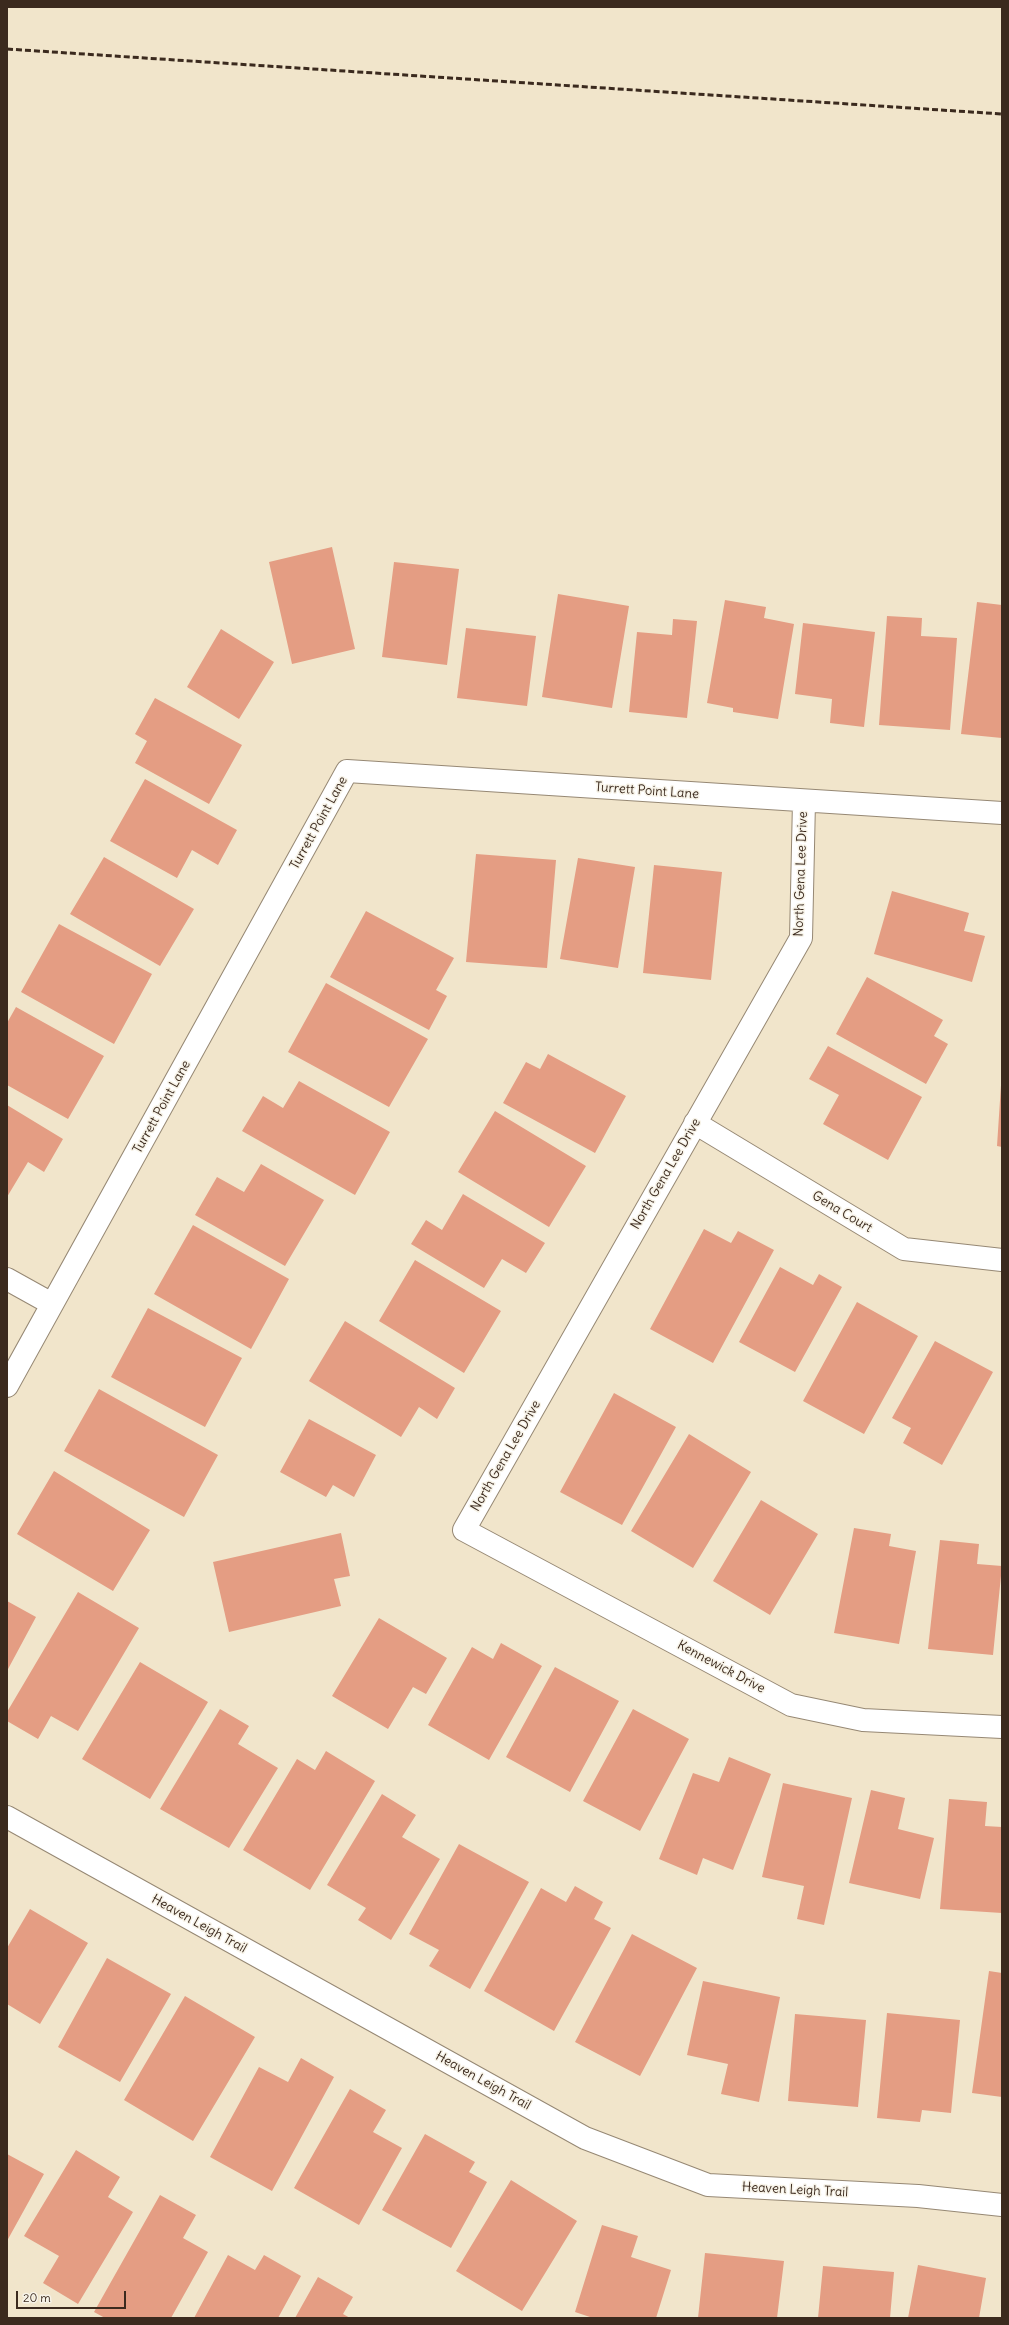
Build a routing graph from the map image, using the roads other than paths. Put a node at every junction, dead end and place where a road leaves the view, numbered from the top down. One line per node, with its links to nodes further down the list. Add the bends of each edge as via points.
1 (804, 800): 2 (street, Turrett Point Lane); 3 (street, North Gena Lee Drive, via 801,938); 6 (street, Turrett Point Lane, via 347,771)
2 (1002, 813)
3 (695, 1123): 4 (street, Gena Court, via 904,1249); 8 (street, North Gena Lee Drive)
4 (1002, 1260)
5 (7, 1279): 6 (street)
6 (52, 1304): 7 (street, Turrett Point Lane)
7 (7, 1386)
8 (464, 1530): 9 (street, Kennewick Drive, via 791,1705 864,1720)
9 (1002, 1727)
10 (7, 1817): 11 (street, Heaven Leigh Trail, via 585,2138 708,2185 918,2196)
11 (1002, 2205)

